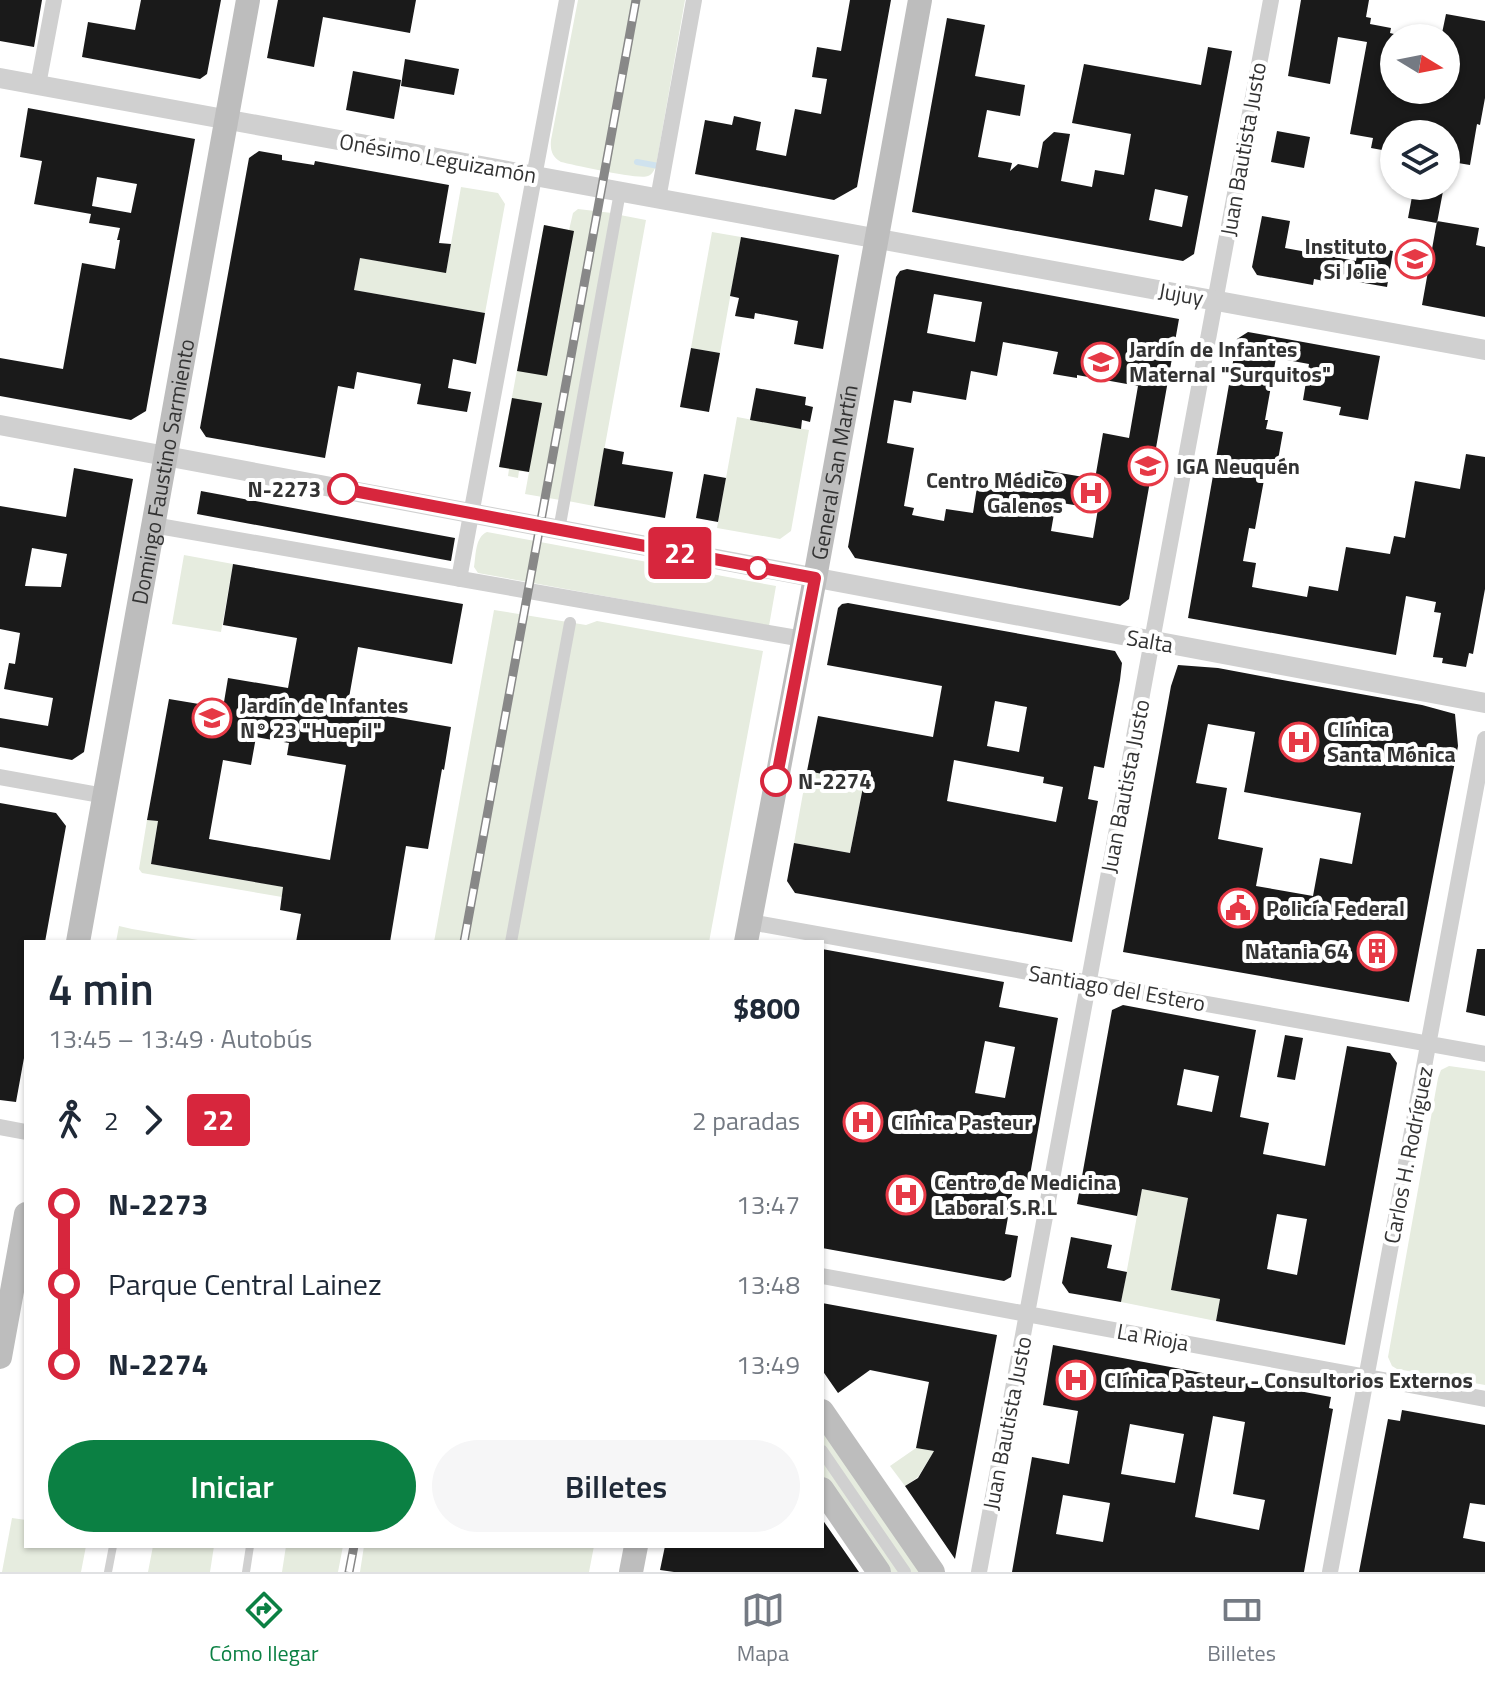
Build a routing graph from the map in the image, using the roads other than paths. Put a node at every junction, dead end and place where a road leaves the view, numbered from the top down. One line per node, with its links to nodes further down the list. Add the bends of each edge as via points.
1 (54, 0): 8 (street)
2 (248, 0): 9 (main road, Domingo Faustino Sarmiento)
3 (567, 0): 10 (street)
4 (694, 0): 12 (street)
5 (920, 0): 13 (main road, General San Martín)
6 (1271, 0): 14 (street, Juan Bautista Justo)
7 (0, 78): 8 (street, Onésimo Leguizamón)
8 (38, 85): 9 (street, Onésimo Leguizamón)
9 (226, 119): 10 (street, Onésimo Leguizamón); 17 (main road, Domingo Faustino Sarmiento)
10 (534, 176): 11 (street, Onésimo Leguizamón); 18 (street)
11 (620, 192): 12 (street, Onésimo Leguizamón); 20 (street)
12 (658, 199): 13 (street, Onésimo Leguizamón)
13 (876, 239): 14 (street, Jujuy); 21 (main road, General San Martín)
14 (1215, 301): 15 (street, Jujuy); 25 (street, Juan Bautista Justo)
15 (1485, 350)
16 (0, 425): 17 (street, Salta)
17 (165, 456): 18 (street, Salta); 19 (main road, Domingo Faustino Sarmiento)
18 (471, 514): 20 (street, Salta); 22 (street)
19 (153, 525): 22 (street); 29 (main road, Domingo Faustino Sarmiento)
20 (559, 530): 21 (street, Salta)
21 (815, 578): 24 (main road, General San Martín); 25 (street, Salta)
22 (459, 579): 24 (street)
23 (570, 623): 32 (street)
24 (803, 639): 30 (main road, General San Martín)
25 (1152, 641): 26 (street, Salta); 35 (street, Juan Bautista Justo)
26 (1485, 703)
27 (1485, 739): 36 (street, Carlos H. Rodríguez)
28 (0, 777): 29 (street)
29 (105, 796): 31 (main road, Domingo Faustino Sarmiento)
30 (748, 932): 33 (street, Santiago del Estero)
31 (78, 940)
32 (511, 940)
33 (801, 940)
34 (824, 943): 35 (street, Santiago del Estero)
35 (1088, 983): 36 (street, Santiago del Estero); 42 (street, Juan Bautista Justo)
36 (1428, 1044): 37 (street, Santiago del Estero); 44 (street, Carlos H. Rodríguez)
37 (1485, 1054)
38 (0, 1127): 39 (street)
39 (24, 1132)
40 (23, 1240): 43 (main road)
41 (824, 1276): 42 (street, La Rioja)
42 (1027, 1314): 44 (street, La Rioja); 58 (street, Juan Bautista Justo)
43 (0, 1357)
44 (1366, 1377): 45 (street, La Rioja); 59 (street, Carlos H. Rodríguez)
45 (1485, 1399)
46 (824, 1414): 57 (main road)
47 (824, 1454): 56 (street)
48 (824, 1492): 55 (main road)
49 (113, 1548): 52 (lane)
50 (250, 1548): 53 (lane)
51 (636, 1548): 54 (main road)
52 (108, 1572)
53 (246, 1572)
54 (631, 1572)
55 (879, 1572)
56 (905, 1572)
57 (932, 1572)
58 (979, 1572)
59 (1330, 1572)

